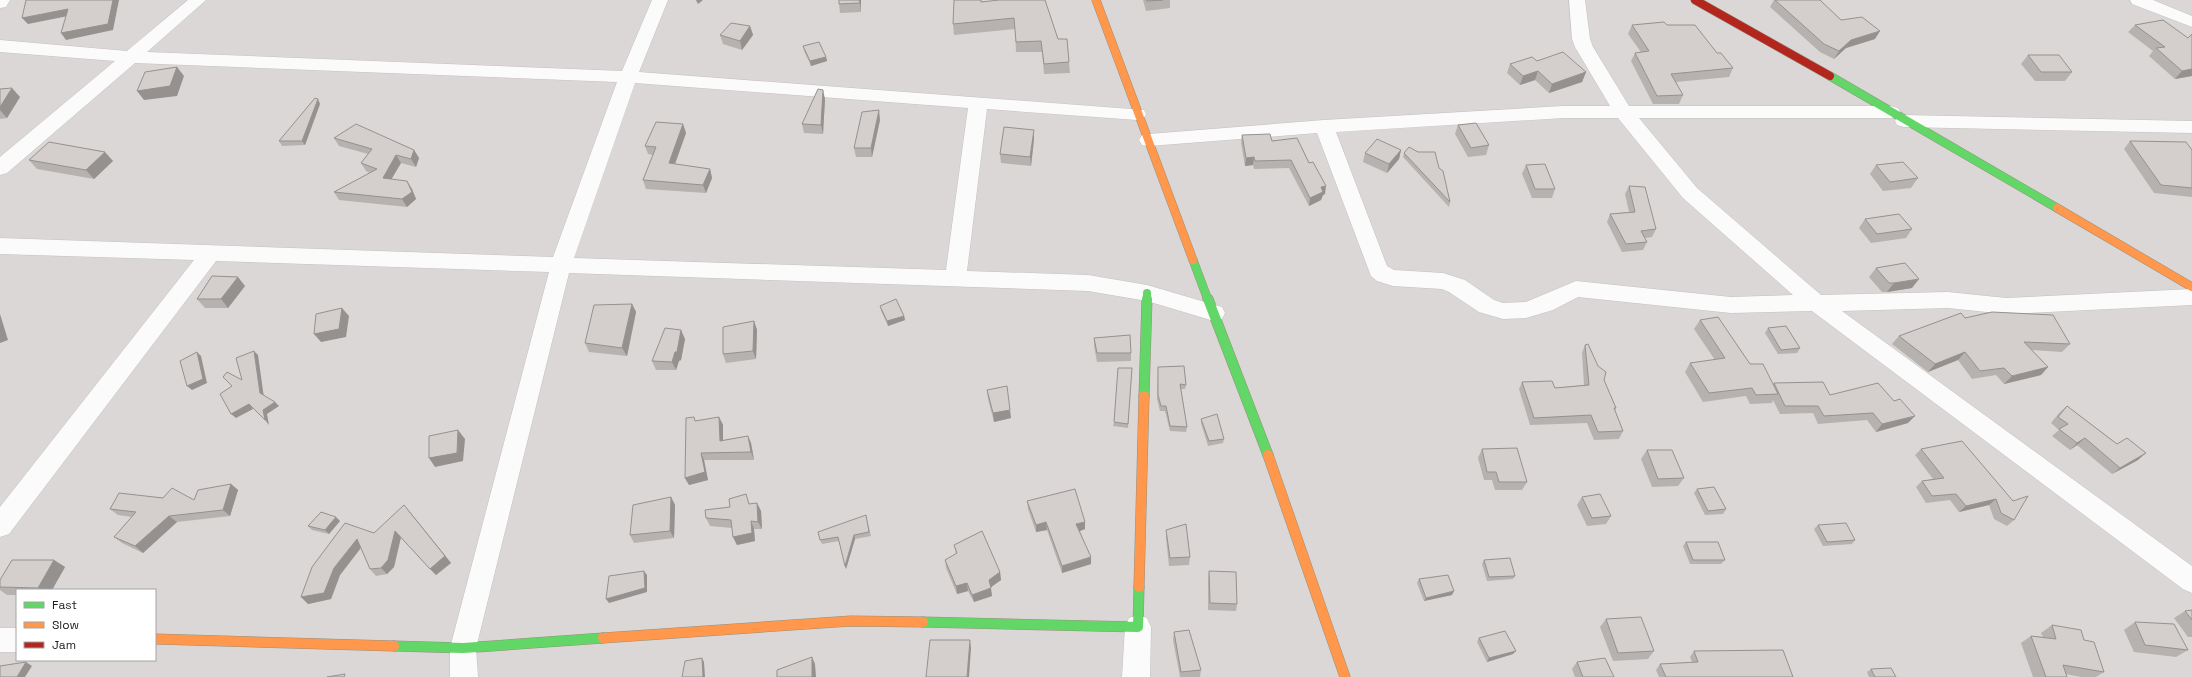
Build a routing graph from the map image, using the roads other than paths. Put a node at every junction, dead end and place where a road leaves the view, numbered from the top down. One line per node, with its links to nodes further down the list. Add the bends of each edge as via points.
1 (2, 0): 8 (street)
2 (198, 0): 11 (street)
3 (660, 0): 12 (street)
4 (1096, 0): 15 (street)
5 (1577, 0): 14 (street, via 1584,47)
6 (1695, 0): 16 (street, via 1764,37)
7 (2138, 0): 9 (street)
8 (0, 3)
9 (2192, 22)
10 (0, 46): 11 (street)
11 (129, 57): 12 (street); 20 (street)
12 (628, 77): 13 (street); 23 (street)
13 (978, 103): 15 (street); 24 (street)
14 (1624, 112): 16 (street); 17 (street, via 1555,112); 28 (street, via 1690,193)
15 (1137, 114): 19 (street)
16 (1898, 116): 18 (street); 25 (street)
17 (1324, 126): 19 (street); 28 (street, via 1378,270 1384,275 1393,278 1443,281 1457,286 1486,306 1503,311 1526,310 1576,289 1731,305)
18 (2192, 127)
19 (1149, 140): 29 (street)
20 (0, 168)
21 (0, 246): 22 (street)
22 (211, 252): 23 (street); 30 (street)
23 (561, 265): 24 (street); 36 (street)
24 (956, 278): 26 (street, via 1088,283)
25 (2192, 287)
26 (1147, 293): 29 (street); 32 (street)
27 (2192, 297): 28 (street, via 2006,306 1963,300)
28 (1815, 302): 31 (street)
29 (1214, 313): 39 (street, via 1289,511)
30 (0, 526)
31 (2192, 581)
32 (1138, 626): 36 (street, via 851,621); 38 (street)
33 (156, 639): 36 (street)
34 (0, 640): 35 (street)
35 (16, 640)
36 (463, 648): 37 (street)
37 (464, 677)
38 (1136, 677)
39 (1345, 677)

